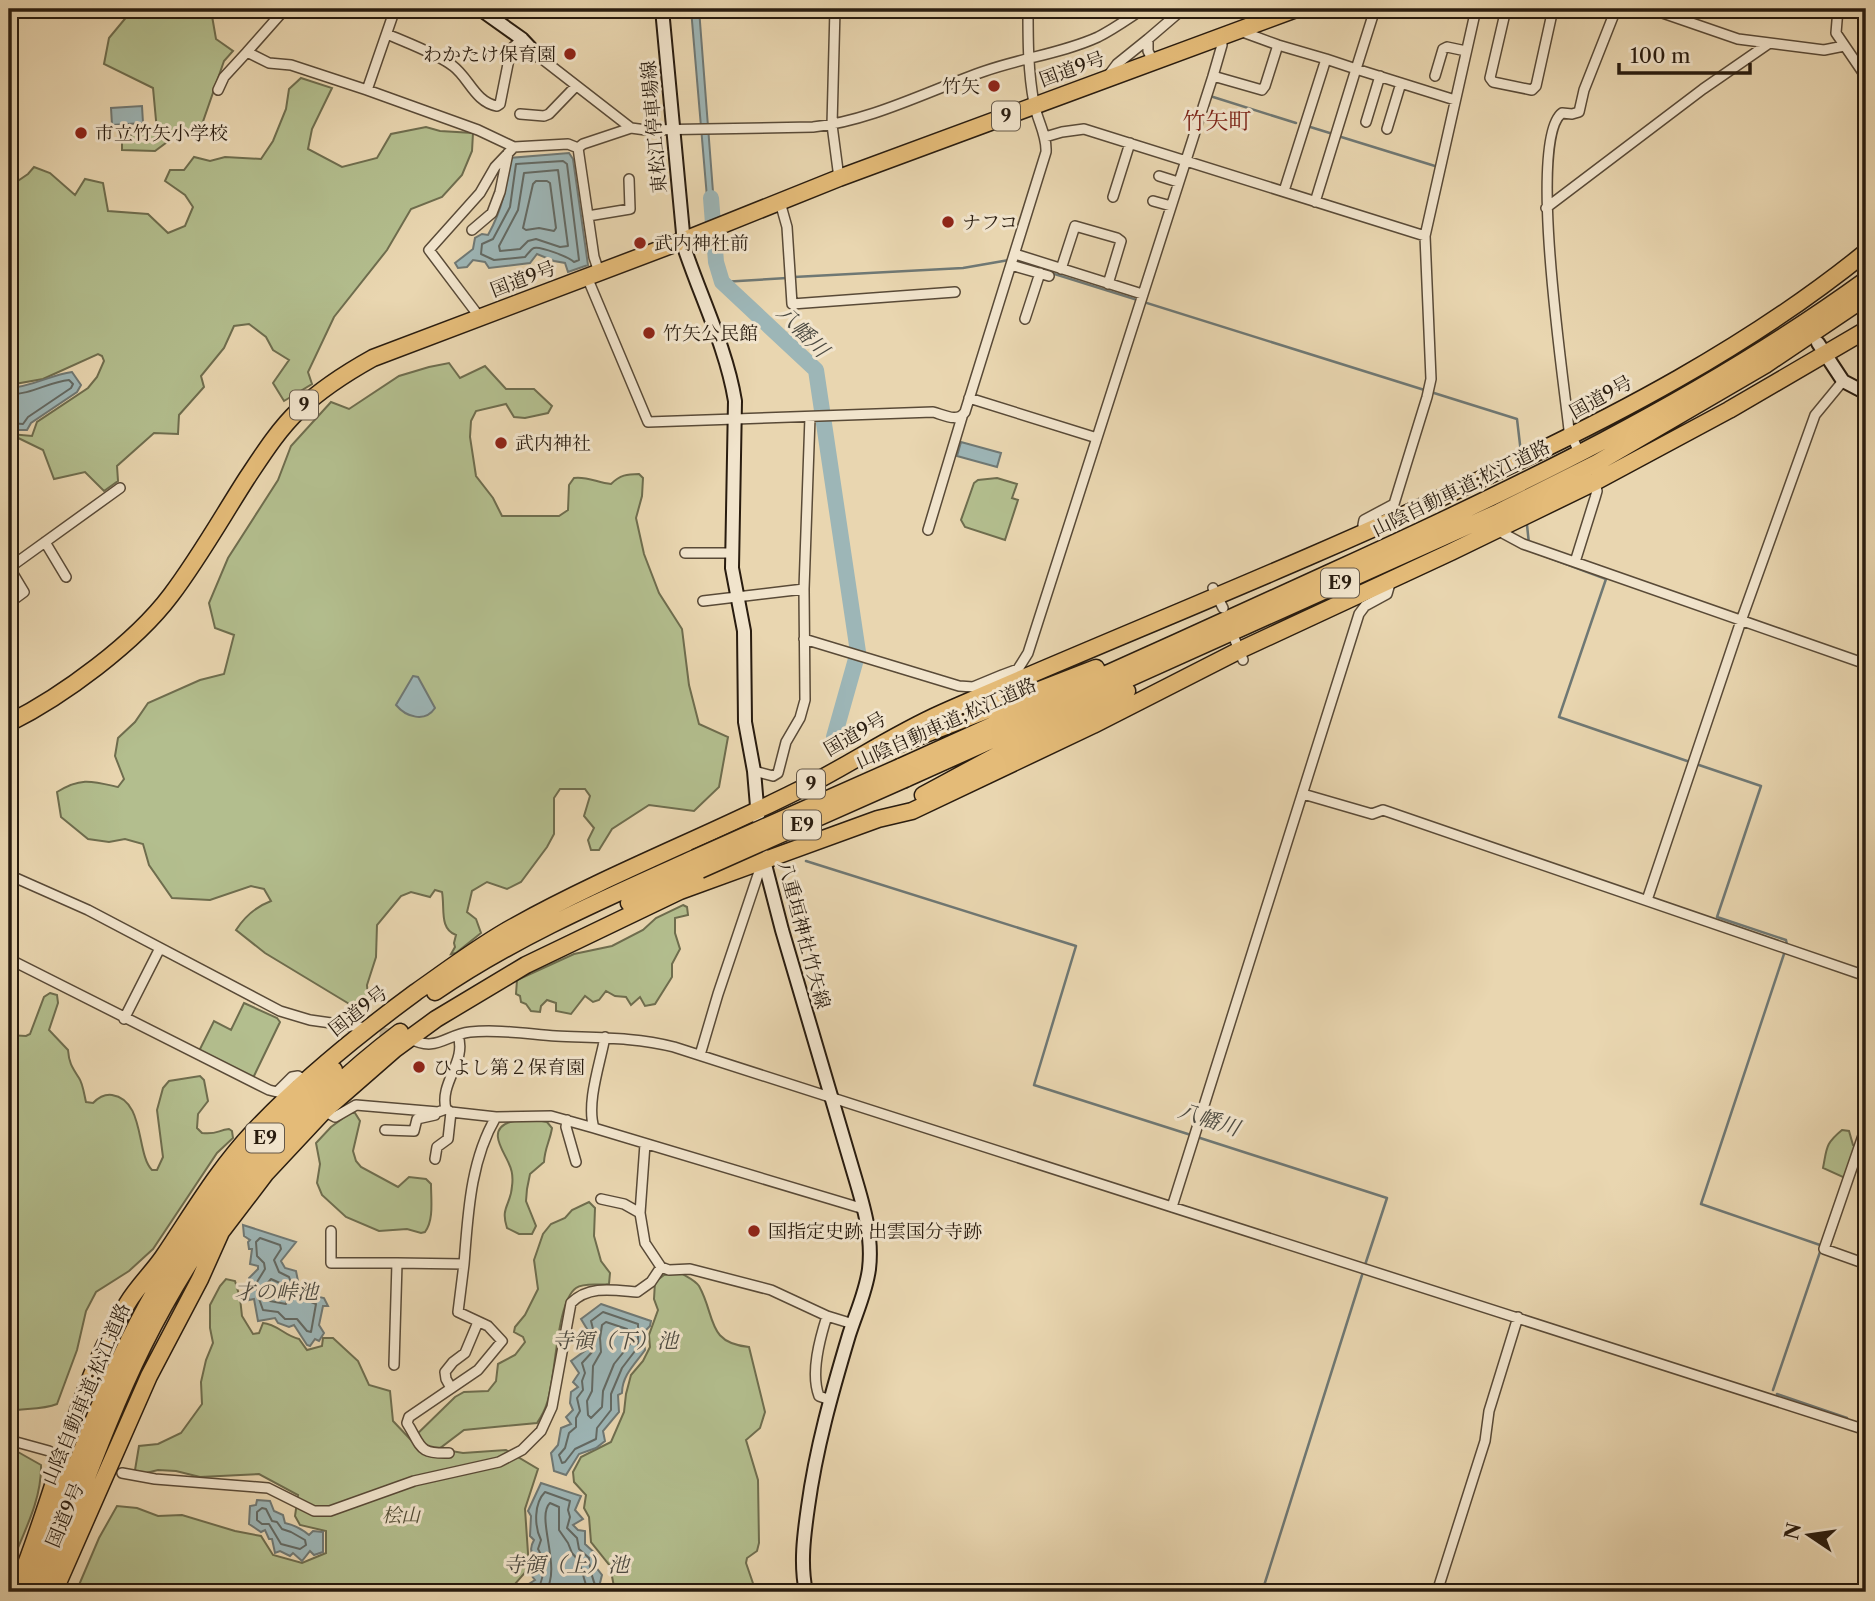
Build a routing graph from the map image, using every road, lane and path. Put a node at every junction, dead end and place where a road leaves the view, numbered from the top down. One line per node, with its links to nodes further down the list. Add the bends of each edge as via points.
1 (285, 9): 26 (street)
2 (395, 9): 18 (street)
3 (480, 9): 20 (main road)
4 (662, 9): 47 (main road, 東松江停車場線)
5 (835, 9): 45 (street)
6 (1028, 9): 28 (street)
7 (1143, 9): 28 (street, via 1098,36)
8 (1183, 9): 21 (street)
9 (1296, 9): 17 (highway, 国道9号 / 9)
10 (1375, 9): 31 (street)
11 (1476, 9): 25 (street)
12 (1506, 9): 13 (street, via 1490,78 1532,90)
13 (1553, 9)
14 (1616, 9): 64 (street, via 1578,112 1560,114 1551,130)
15 (1651, 9): 22 (street, via 1738,39)
16 (1838, 9): 24 (street, via 1836,33)
17 (1239, 29): 19 (highway, 国道9号 / 9); 23 (street)
18 (387, 34): 20 (street, via 452,65 475,93 497,106 511,49); 40 (street)
19 (1220, 35): 30 (highway, 国道9号 / 9); 32 (street, via 1222,45)
20 (522, 39): 27 (main road)
21 (1148, 39): 30 (street); 36 (street)
22 (1768, 44): 24 (street, via 1824,50); 64 (street)
23 (1278, 45): 29 (street); 32 (street, via 1262,90)
24 (1844, 46): 35 (street)
25 (1466, 51): 34 (street, via 1445,48); 41 (street)
26 (247, 52): 39 (street); 40 (street, via 269,63 291,65)
27 (537, 55): 38 (street)
28 (1028, 57): 42 (street); 45 (street)
29 (1326, 59): 31 (street); 58 (street)
30 (1153, 61): 36 (highway, 国道9号 / 9)
31 (1356, 69): 33 (street); 62 (street)
32 (1213, 76): 53 (street)
33 (1380, 76): 37 (street); 44 (street)
34 (1435, 76)
35 (1866, 77)
36 (1105, 80): 42 (highway, 国道9号 / 9)
37 (1401, 83): 41 (street); 48 (street)
38 (576, 86): 43 (street, via 547,115); 46 (street)
39 (218, 90)
40 (367, 90): 52 (street, via 467,126)
41 (1455, 100): 67 (street)
42 (1034, 106): 49 (street); 55 (highway, 国道9号 / 9)
43 (520, 114)
44 (1366, 122)
45 (832, 125): 47 (street); 55 (street)
46 (631, 128): 47 (street); 51 (street)
47 (673, 129): 68 (main road, 東松江停車場線)
48 (1387, 129)
49 (1045, 137): 50 (street, via 1084,130); 70 (street, via 1046,152)
50 (1130, 143): 53 (street); 59 (street)
51 (579, 148): 52 (street, via 568,144); 65 (street)
52 (511, 150): 66 (street, via 492,213); 78 (street, via 429,250)
53 (1186, 161): 57 (street); 58 (street)
54 (1159, 176): 57 (street)
55 (839, 178): 61 (highway, 国道9号 / 9)
56 (629, 179): 65 (street, via 630,209)
57 (1178, 182): 63 (street)
58 (1284, 191): 62 (street)
59 (1113, 197)
60 (1153, 201): 63 (street)
61 (780, 202): 68 (highway, 国道9号 / 9); 75 (street, via 787,227 792,304)
62 (1315, 202): 67 (street)
63 (1171, 206): 77 (street)
64 (1546, 208): 89 (street, via 1569,430)
65 (588, 216): 72 (street)
66 (472, 230)
67 (1424, 236): 94 (street, via 1431,379 1394,504 1364,520)
68 (682, 241): 72 (highway, 国道9号 / 9); 87 (main road, 八重垣神社竹矢線, via 730,375)
69 (1866, 252): 89 (highway, 国道9号 / 9, via 1797,312)
70 (1013, 260): 71 (street); 79 (street, via 1044,274); 84 (street)
71 (1061, 269): 74 (street); 74 (street, via 1075,226 1117,237 1121,241)
72 (593, 275): 78 (highway, 国道9号 / 9); 87 (street, via 648,422)
73 (1866, 280): 102 (highway, 山陰自動車道;松江道路 / E9, via 1675,403 1489,500)
74 (1108, 284): 77 (street)
75 (955, 292)
76 (1866, 297): 108 (highway, 山陰自動車道;松江道路 / E9, via 1765,365 1597,463)
77 (1141, 298): 88 (street)
78 (479, 318): 112 (highway, 国道9号 / 9, via 373,358 324,387 273,439 171,595 140,631 85,674)
79 (1025, 319)
80 (1866, 330): 81 (highway)
81 (1821, 349): 82 (main road); 90 (highway)
82 (1843, 381): 83 (main road); 107 (street, via 1815,415)
83 (1866, 393)
84 (969, 398): 86 (street); 88 (street)
85 (810, 417): 86 (street, via 933,412); 87 (street); 103 (street)
86 (962, 417): 92 (street)
87 (736, 420): 97 (main road, 八重垣神社竹矢線)
88 (1097, 438): 111 (street, via 1028,653)
89 (1575, 442): 94 (highway, 国道9号 / 9)
90 (1594, 480): 93 (highway); 98 (street, via 1595,498)
91 (120, 488): 95 (street)
92 (928, 530)
93 (1497, 530): 98 (street); 101 (highway)
94 (1367, 536): 111 (highway, 国道9号 / 9)
95 (45, 542): 99 (street); 100 (street)
96 (685, 553): 97 (street)
97 (732, 553): 104 (main road, 八重垣神社竹矢線)
98 (1574, 562): 107 (street)
99 (10, 564): 106 (street, via 24,592)
100 (66, 577)
101 (1386, 581): 116 (street, via 1387,594 1359,614); 118 (highway, via 912,811)
102 (1307, 583): 114 (highway); 115 (highway, 山陰自動車道;松江道路 / E9)
103 (804, 589): 104 (street); 109 (street)
104 (736, 596): 105 (street); 113 (main road, 八重垣神社竹矢線, via 744,631 745,722)
105 (704, 601)
106 (9, 603)
107 (1741, 621): 110 (street); 121 (street)
108 (1252, 623): 115 (highway, 山陰自動車道;松江道路 / E9); 118 (highway)
109 (804, 639): 111 (street, via 959,686 973,688); 113 (street, via 800,718 786,742 779,773)
110 (1866, 664)
111 (1004, 680): 114 (highway, 国道9号 / 9)
112 (9, 723)
113 (754, 771): 117 (main road, 八重垣神社竹矢線)
114 (828, 773): 117 (highway, 国道9号 / 9)
115 (902, 773): 165 (highway, 山陰自動車道;松江道路 / E9, bridge, via 698,864 454,995 383,1045 331,1090 249,1176 166,1302 119,1398)
116 (1303, 794): 121 (street, via 1373,814 1383,810); 144 (street)
117 (757, 810): 119 (main road, 八重垣神社竹矢線); 126 (highway, 国道9号 / 9, via 517,925)
118 (878, 819): 119 (highway)
119 (763, 860): 129 (highway, via 680,891 572,942 472,996); 130 (street); 132 (main road, 八重垣神社竹矢線)
120 (9, 875): 122 (street)
121 (1647, 900): 124 (street)
122 (160, 948): 125 (street); 126 (street, via 280,1010 310,1020)
123 (9, 959): 125 (street)
124 (1866, 976)
125 (124, 1019): 131 (street, via 269,1090 276,1092 292,1077)
126 (367, 1028): 131 (highway, 国道9号 / 9)
127 (458, 1036): 128 (street, via 506,1032); 129 (street, via 432,1045); 134 (street, via 461,1047 444,1096)
128 (605, 1037): 130 (street, via 650,1041); 138 (street, via 592,1107)
129 (409, 1038): 133 (highway)
130 (700, 1055): 132 (street)
131 (305, 1081): 148 (highway, 国道9号 / 9, via 221,1170)
132 (830, 1095): 144 (street); 145 (main road, 八重垣神社竹矢線)
133 (324, 1111): 134 (street, via 335,1116 356,1105); 165 (highway, via 266,1173 221,1232 172,1314 124,1407)
134 (445, 1111): 135 (street); 139 (street, via 418,1119 414,1131); 141 (street, via 448,1139 437,1147)
135 (496, 1117): 136 (street); 150 (street, via 472,1188)
136 (567, 1119): 138 (street); 142 (street)
137 (1866, 1127): 151 (street, via 1824,1249)
138 (594, 1128): 140 (street)
139 (385, 1130)
140 (645, 1144): 145 (street); 146 (street)
141 (435, 1159)
142 (576, 1163)
143 (601, 1199): 146 (street)
144 (1172, 1207): 154 (street)
145 (864, 1209): 156 (main road, 八重垣神社竹矢線, via 870,1267)
146 (640, 1213): 152 (street, via 645,1244)
147 (331, 1231): 149 (street, via 331,1263)
148 (162, 1259): 165 (highway, via 100,1379); 166 (highway, 国道9号 / 9, via 130,1299 89,1384)
149 (397, 1264): 150 (street); 157 (street)
150 (464, 1264): 155 (street, via 458,1312)
151 (1866, 1264)
152 (661, 1267): 153 (street, via 690,1269 771,1290); 164 (street, via 637,1292 599,1289 580,1294 571,1303 552,1407 541,1431 523,1450 499,1462 414,1481 330,1511 314,1511 268,1488)
153 (827, 1316): 156 (street); 159 (street, via 816,1388 819,1396)
154 (1518, 1317): 160 (street); 169 (street)
155 (478, 1322): 158 (street, via 466,1353 445,1372); 158 (street, via 500,1337 501,1344 478,1370)
156 (853, 1324): 159 (main road, 八重垣神社竹矢線)
157 (394, 1365)
158 (451, 1388): 163 (street, via 407,1423 423,1450)
159 (830, 1400): 168 (main road, 八重垣神社竹矢線, via 815,1461 804,1539)
160 (1866, 1430)
161 (9, 1440): 162 (street)
162 (49, 1451)
163 (449, 1453)
164 (122, 1473)
165 (45, 1584): 167 (highway, 山陰自動車道;松江道路 / E9)
166 (15, 1592)
167 (27, 1592)
168 (806, 1592)
169 (1437, 1592)

